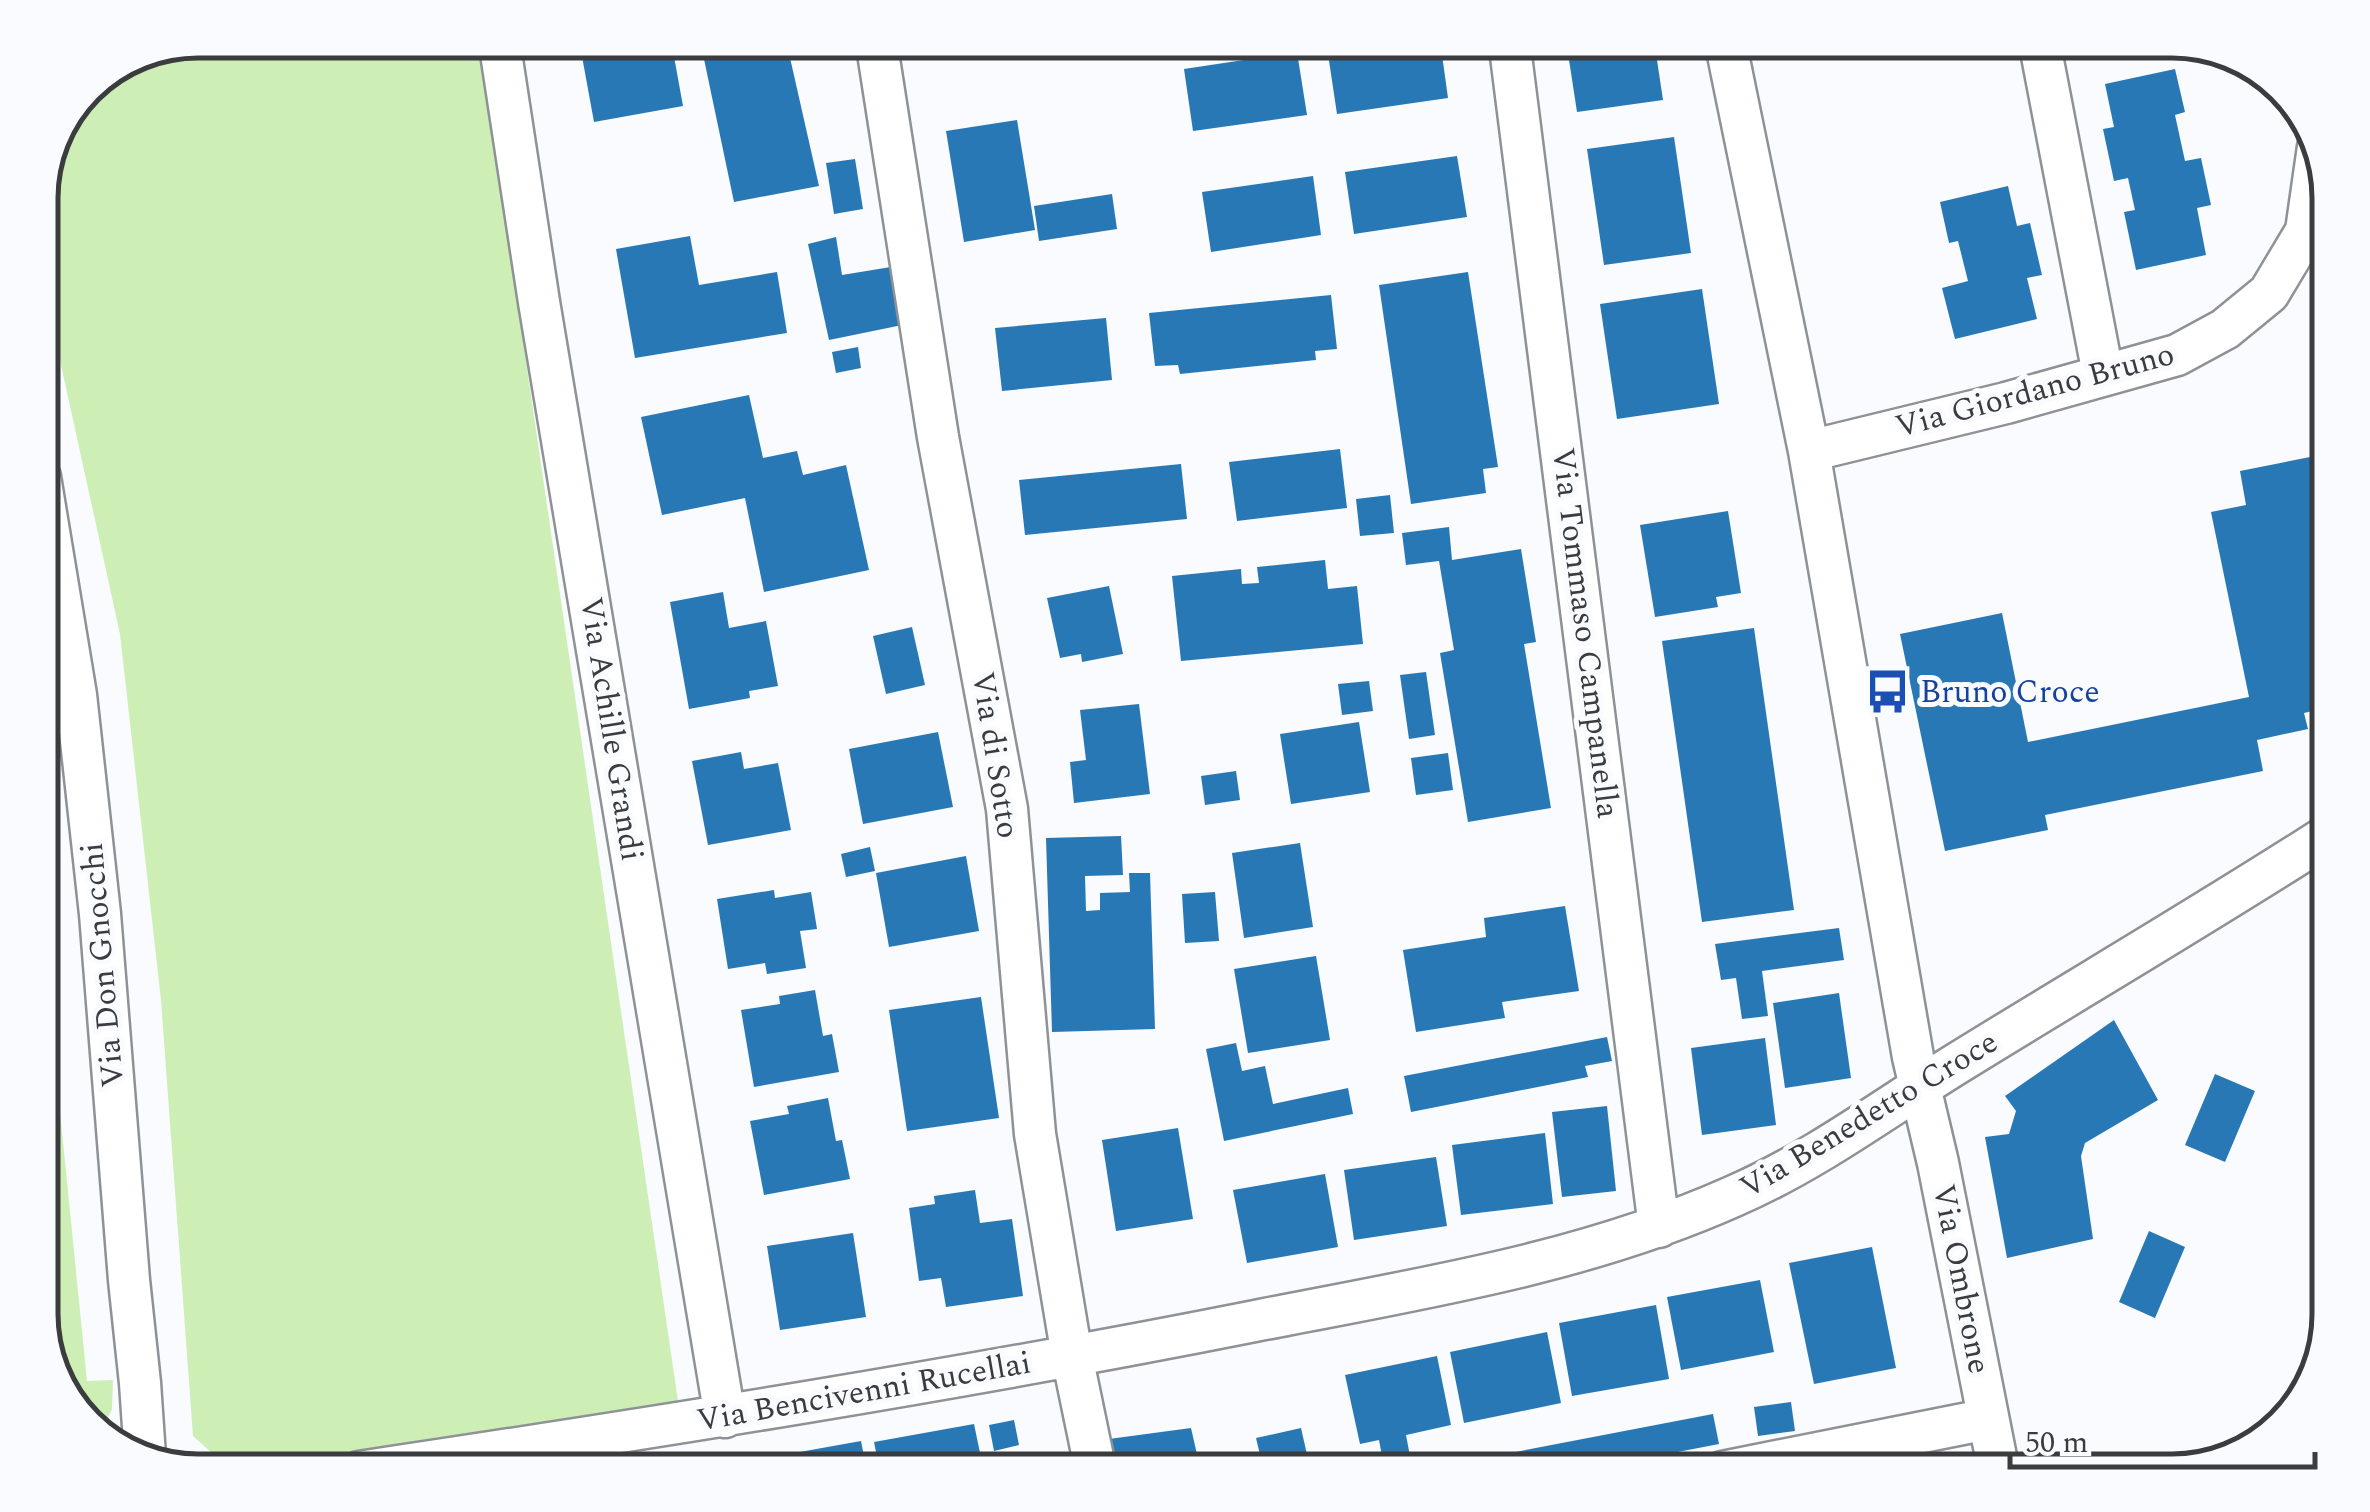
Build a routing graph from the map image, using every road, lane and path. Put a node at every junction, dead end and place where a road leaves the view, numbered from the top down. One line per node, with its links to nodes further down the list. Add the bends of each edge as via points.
1 (501, 58): 14 (street, Via Achille Grandi)
2 (879, 58): 13 (street, Via di Sotto, via 938,437 1007,810 1035,1134)
3 (1512, 58): 12 (street, Via Tommaso Campanella)
4 (1729, 58): 8 (street)
5 (2042, 58): 7 (street)
6 (2312, 192): 7 (street, Via Giordano Bruno, via 2306,231 2269,293 2176,355)
7 (2103, 374): 8 (street, Via Giordano Bruno)
8 (1809, 451): 11 (street)
9 (58, 586): 16 (street, Via Don Gnocchi, via 100,914)
10 (2312, 845): 11 (street, Via Benedetto Croce)
11 (1920, 1086): 12 (street, Via Benedetto Croce, via 1801,1162); 15 (street, Via Ombrone)
12 (1659, 1227): 13 (street, Via Benedetto Croce, via 1519,1268)
13 (1072, 1356): 14 (street, Via Bencivenni Rucellai); 18 (street, Via di Sotto)
14 (724, 1417): 17 (street, Via Bencivenni Rucellai)
15 (1988, 1418): 19 (street); 20 (street, Via Ombrone)
16 (144, 1444)
17 (478, 1454)
18 (1092, 1454)
19 (1811, 1454)
20 (1995, 1454)

